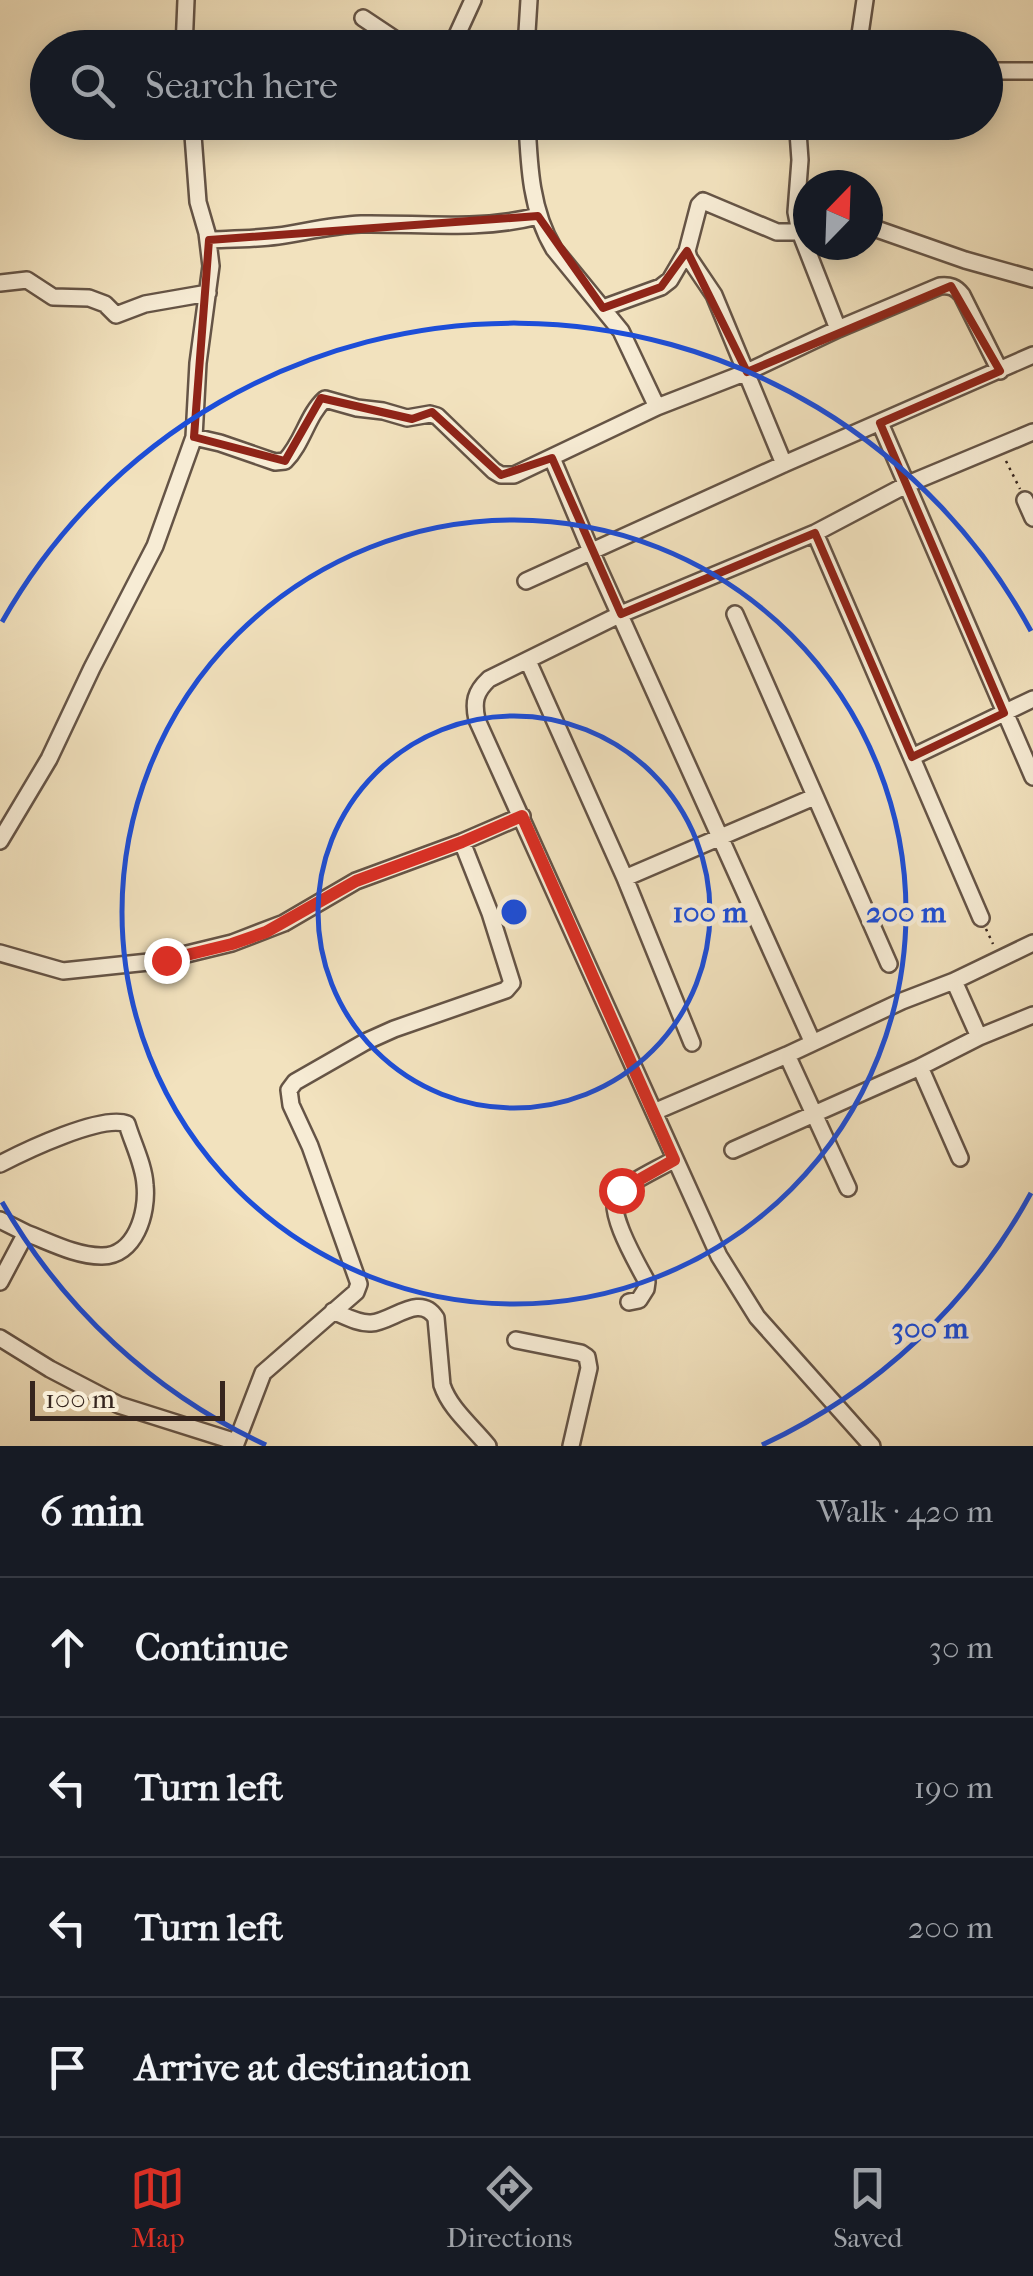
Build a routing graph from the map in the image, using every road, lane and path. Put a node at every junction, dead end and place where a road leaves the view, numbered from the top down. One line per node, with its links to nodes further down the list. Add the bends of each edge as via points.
1 (186, 0): 6 (street)
2 (473, 0): 8 (street)
3 (528, 0): 9 (street)
4 (865, 0): 10 (street)
5 (363, 18): 7 (street)
6 (185, 30)
7 (381, 30)
8 (459, 30)
9 (527, 30)
10 (861, 30)
11 (1033, 70): 12 (street)
12 (1003, 71)
13 (193, 140): 20 (street)
14 (529, 140): 17 (street)
15 (799, 140): 16 (street)
16 (800, 170)
17 (538, 216): 20 (street, via 359,224); 26 (street, via 554,249)
18 (883, 231): 23 (street)
19 (793, 232): 21 (street, via 777,232 703,200)
20 (208, 240): 25 (street)
21 (687, 252): 26 (street, via 660,287); 30 (street, via 714,294)
22 (811, 260): 27 (street)
23 (1033, 278)
24 (0, 283): 25 (street, via 27,280 50,296 89,298 116,315)
25 (208, 294): 34 (street)
26 (602, 308): 31 (street, via 621,331)
27 (838, 329): 29 (street, via 951,286 962,295); 30 (street)
28 (1033, 355): 29 (street)
29 (1000, 371): 32 (street)
30 (746, 372): 31 (street); 37 (street)
31 (657, 407): 36 (street)
32 (880, 424): 37 (street); 38 (street)
33 (1033, 432): 35 (street)
34 (194, 437): 36 (street, via 286,461 325,399 412,419 437,416 501,475); 53 (street, via 154,546 48,760)
35 (999, 446): 38 (street); 39 (path)
36 (552, 458): 42 (street)
37 (784, 464): 42 (street)
38 (908, 484): 41 (street); 48 (street)
39 (1025, 500): 40 (street)
40 (1033, 518)
41 (815, 533): 44 (street); 49 (street)
42 (591, 551): 43 (street); 44 (street)
43 (526, 581)
44 (621, 614): 46 (street); 54 (street)
45 (735, 614): 51 (street)
46 (528, 661): 52 (street, via 489,680 474,707); 56 (street)
47 (1033, 699): 48 (street)
48 (1004, 712): 49 (street); 50 (street)
49 (912, 758): 57 (street)
50 (1033, 777)
51 (814, 797): 54 (street); 61 (street)
52 (522, 816): 55 (street); 69 (street)
53 (2, 835)
54 (722, 838): 56 (street); 65 (street)
55 (462, 842): 59 (street, via 356,881 266,932 166,960 64,971); 80 (street, via 510,986 365,1042 288,1090 358,1278 356,1292)
56 (625, 878): 66 (street)
57 (981, 918): 60 (path)
58 (1033, 944): 60 (street)
59 (0, 953)
60 (1000, 959): 62 (street)
61 (889, 964)
62 (954, 981): 64 (street); 65 (street)
63 (1033, 1016): 64 (street)
64 (979, 1038): 68 (street)
65 (812, 1041): 67 (street)
66 (692, 1043)
67 (787, 1055): 69 (street); 70 (street)
68 (920, 1068): 70 (street); 72 (street)
69 (654, 1112): 73 (street)
70 (814, 1115): 71 (street); 75 (street)
71 (733, 1150)
72 (960, 1158)
73 (674, 1160): 79 (street, via 616,1195 614,1207 647,1282 638,1300); 86 (street, via 747,1303)
74 (0, 1164): 77 (street, via 72,1132 127,1124 146,1188 127,1248 94,1256)
75 (848, 1188)
76 (0, 1220): 77 (street)
77 (26, 1234): 78 (street)
78 (0, 1282)
79 (629, 1302)
80 (334, 1311): 83 (street, via 263,1374); 84 (street, via 370,1323 402,1310 432,1311 444,1393)
81 (0, 1338): 83 (street, via 119,1405)
82 (516, 1340): 85 (street, via 587,1357)
83 (235, 1444)
84 (488, 1446)
85 (571, 1446)
86 (872, 1446)

